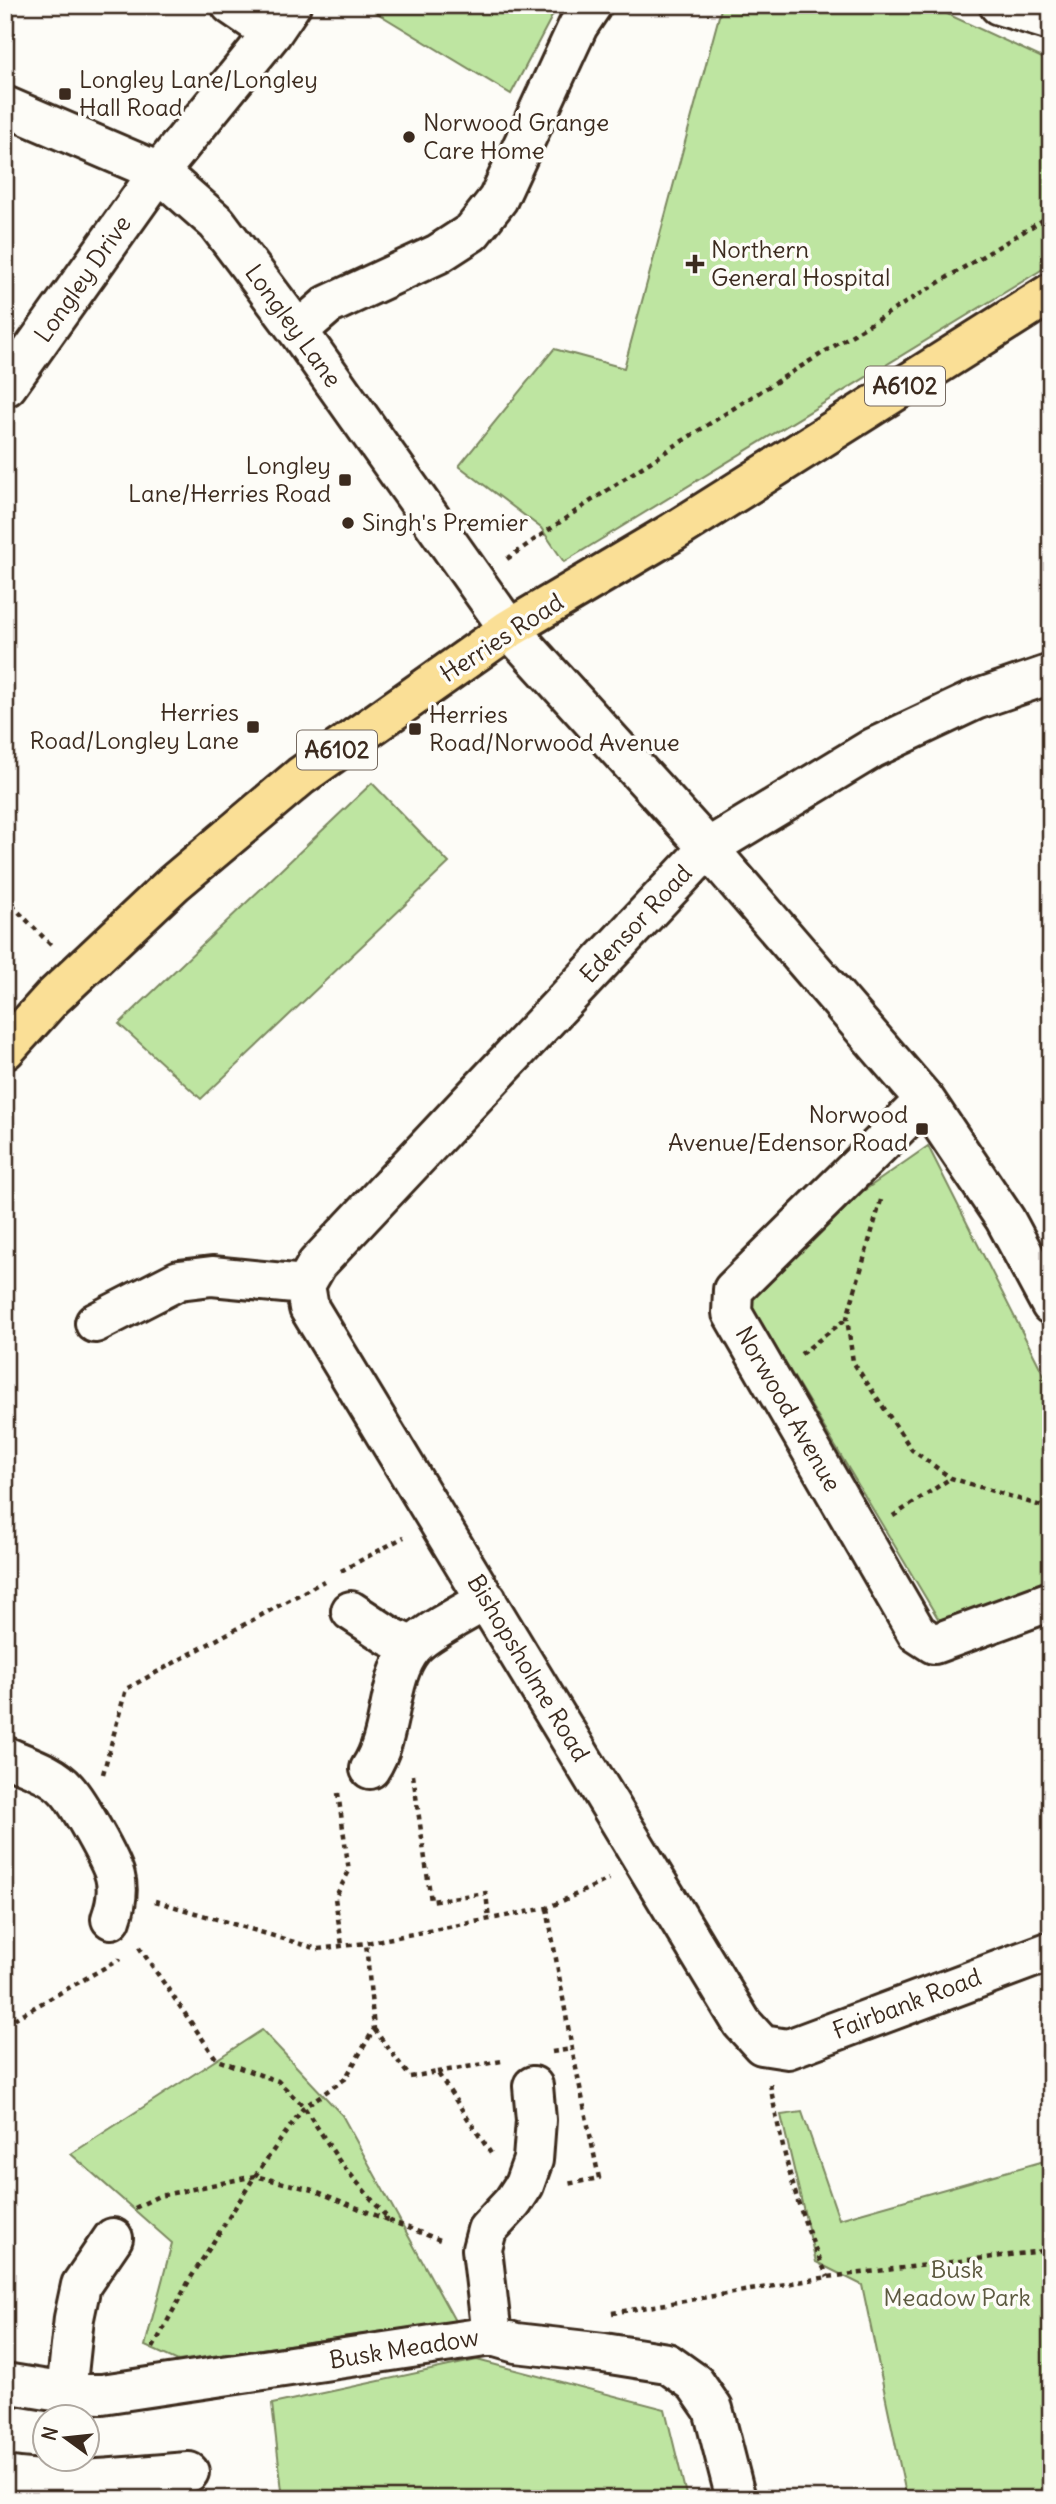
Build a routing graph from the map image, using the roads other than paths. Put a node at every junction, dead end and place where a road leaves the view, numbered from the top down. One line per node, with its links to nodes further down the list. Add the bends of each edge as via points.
1 (231, 5): 4 (street)
2 (592, 5): 9 (street, via 498,199 472,232 438,254 328,305)
3 (999, 5): 5 (street)
4 (281, 19): 7 (street, Longley Drive)
5 (1051, 21)
6 (5, 106): 7 (street, Longley Lane)
7 (159, 172): 9 (street, Longley Lane, via 216,223); 10 (street, Longley Drive)
8 (1051, 293): 11 (main road, Herries Road / A6102, via 673,532)
9 (298, 331): 11 (street, Longley Lane)
10 (7, 386)
11 (509, 629): 13 (street); 14 (main road, Herries Road / A6102, via 301,776 174,883 52,998)
12 (1051, 674): 13 (street, Edensor Road, via 975,700 873,748)
13 (708, 848): 15 (street); 16 (street, Edensor Road, via 317,1264)
14 (5, 1050)
15 (925, 1100): 17 (street, via 1005,1219); 20 (street, Norwood Avenue, via 733,1290 732,1313 918,1633 934,1644)
16 (305, 1285): 18 (street, via 212,1276 179,1280); 19 (street, Bishopsholme Road, via 309,1308)
17 (1051, 1305)
18 (95, 1323)
19 (486, 1600): 22 (street); 27 (street, Bishopsholme Road, via 742,2023)
20 (1051, 1601)
21 (351, 1611): 22 (street)
22 (414, 1647): 24 (street, via 398,1675 380,1754)
23 (5, 1756): 25 (street, via 66,1788 115,1876 117,1900)
24 (370, 1769)
25 (127, 1927)
26 (1051, 1951): 27 (street, Fairbank Road, via 788,2049)
27 (762, 2045)
28 (533, 2085): 30 (street, via 533,2160 513,2202 487,2230 482,2249)
29 (113, 2238): 32 (street, via 81,2285)
30 (492, 2336): 32 (street, Busk Meadow, via 102,2395); 35 (street, Busk Meadow, via 667,2364 695,2383 713,2409)
31 (5, 2383): 32 (street, Busk Meadow)
32 (66, 2393)
33 (189, 2472): 34 (street, via 83,2479)
34 (5, 2476)
35 (736, 2499)

